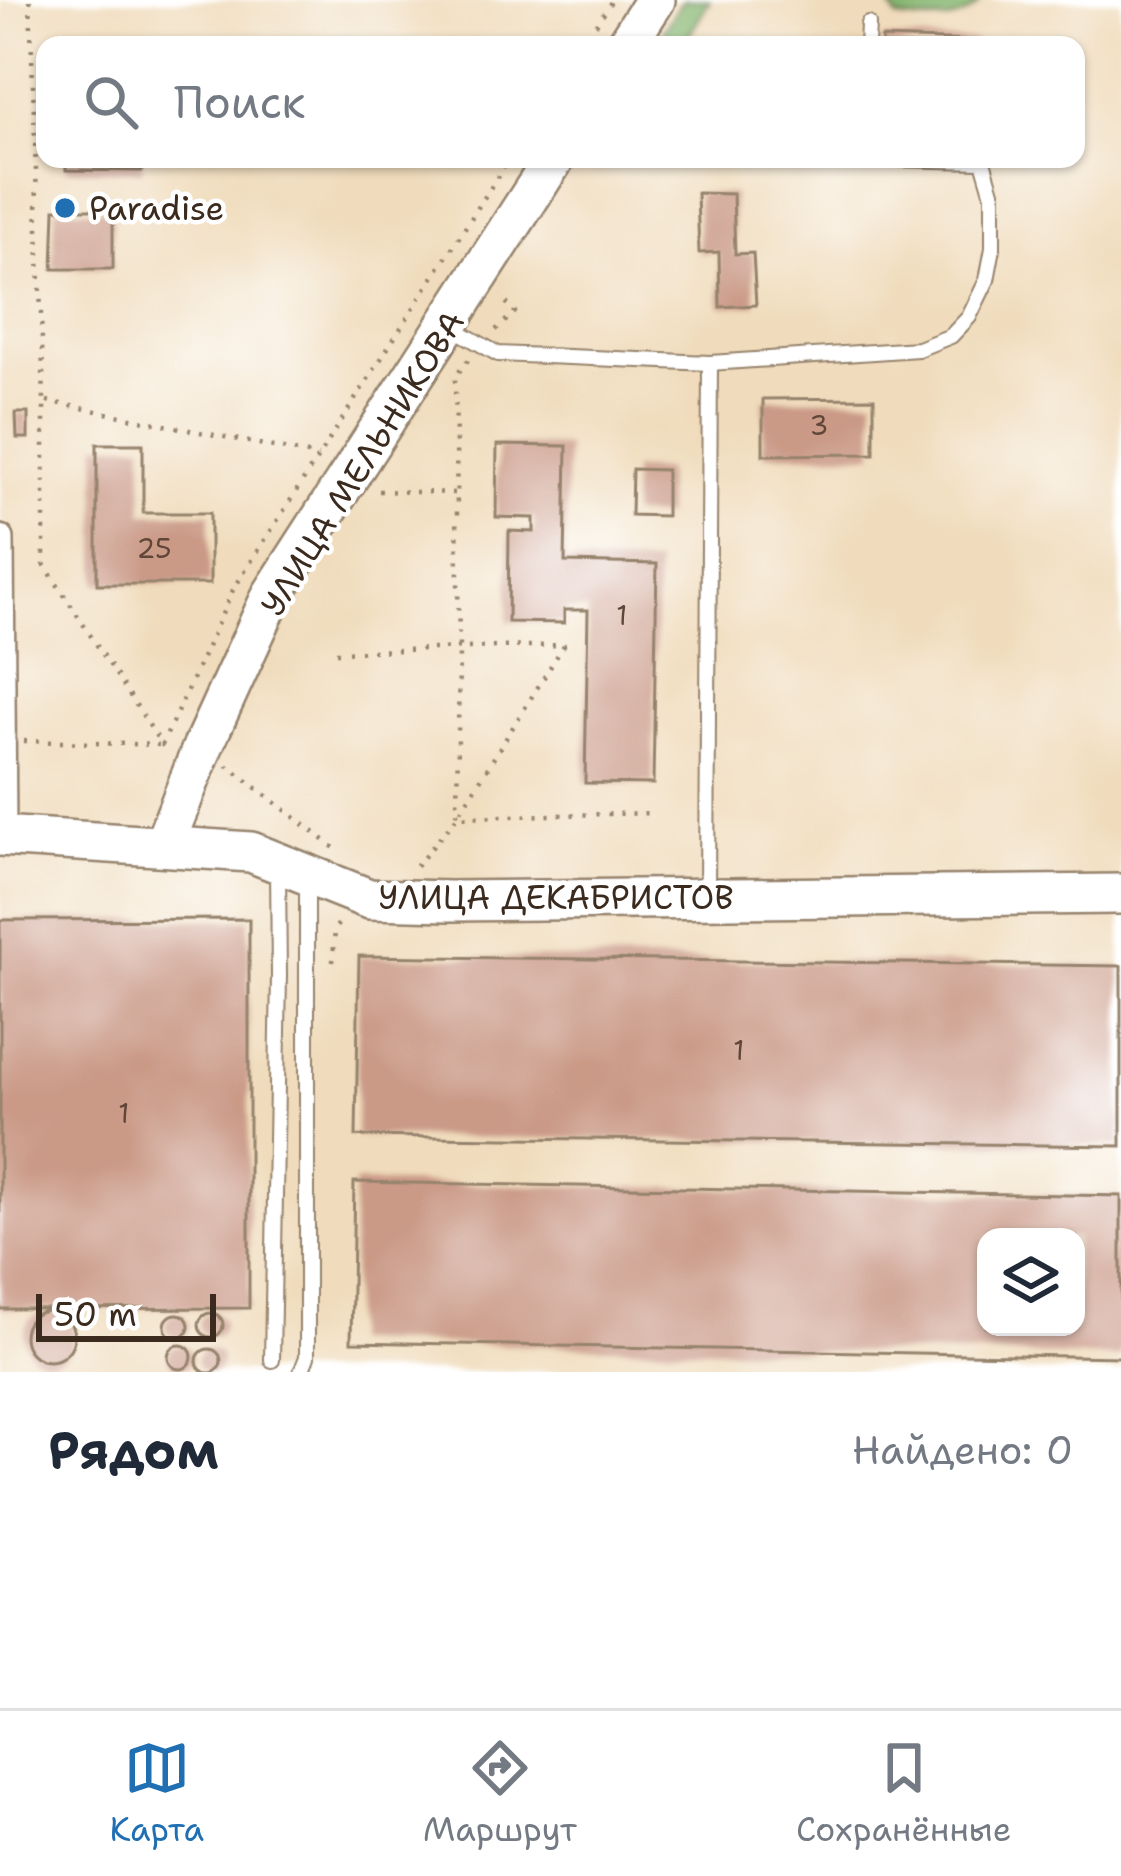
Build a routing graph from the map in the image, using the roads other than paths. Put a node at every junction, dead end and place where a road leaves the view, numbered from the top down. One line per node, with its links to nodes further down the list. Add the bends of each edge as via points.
1 (655, 0): 3 (street)
2 (868, 24): 4 (lane)
3 (632, 36)
4 (867, 36)
5 (548, 168): 7 (street, УЛИЦА МЕЛЬНИКОВА, via 480,277)
6 (985, 168): 8 (lane, via 993,196 987,280 951,336 918,349)
7 (465, 335): 8 (lane, via 497,354); 12 (street, УЛИЦА МЕЛЬНИКОВА, via 335,464)
8 (710, 363): 15 (lane)
9 (0, 539): 10 (street)
10 (2, 754): 11 (street)
11 (1, 836): 12 (street, УЛИЦА ДЕКАБРИСТОВ)
12 (164, 845): 13 (street, УЛИЦА ДЕКАБРИСТОВ, via 250,852)
13 (292, 868): 15 (street, УЛИЦА ДЕКАБРИСТОВ, via 369,899); 16 (lane, via 279,976); 17 (lane, via 307,1357)
14 (1121, 894): 15 (street, УЛИЦА ДЕКАБРИСТОВ)
15 (707, 898)
16 (272, 1360)
17 (301, 1372)

